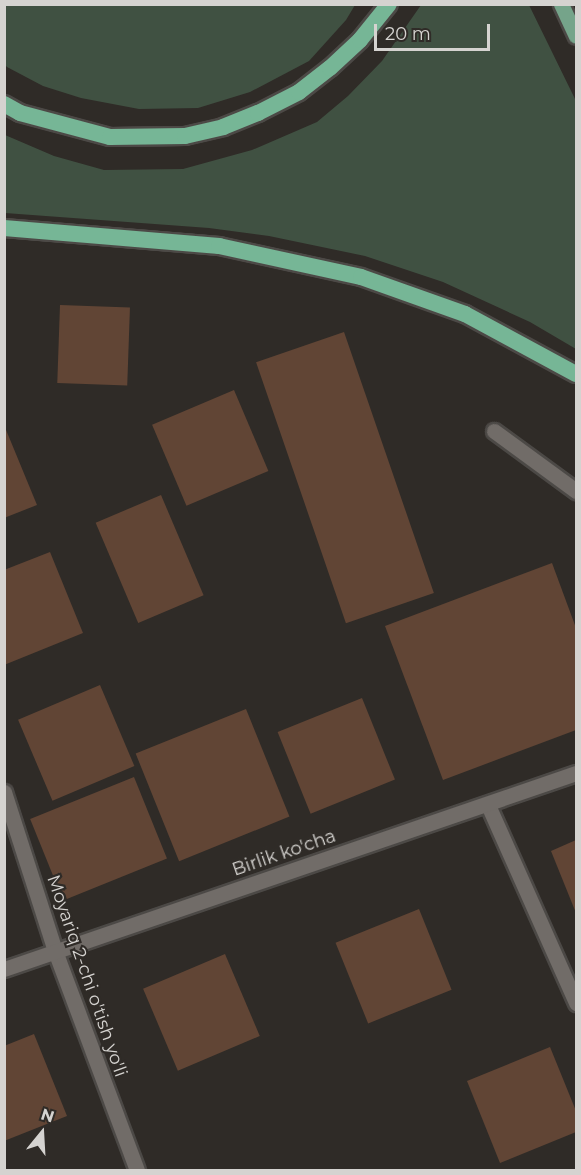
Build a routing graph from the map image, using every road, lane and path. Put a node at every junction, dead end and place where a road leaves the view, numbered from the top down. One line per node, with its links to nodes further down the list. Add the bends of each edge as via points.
1 (389, 4): 4 (highway, via 360,40 299,92 258,113 213,129 185,136 110,137 20,113)
2 (561, 4): 3 (main road)
3 (576, 36)
4 (4, 104)
5 (4, 228): 6 (highway, via 219,246 362,277 465,314)
6 (576, 374)
7 (494, 431): 8 (street)
8 (576, 491)
9 (576, 774): 11 (street, Birlik ko'cha)
10 (4, 792): 12 (street, Moyariq 2-chi o'tish yo'li)
11 (488, 805): 12 (street, Birlik ko'cha); 14 (street)
12 (55, 951): 13 (street, Birlik ko'cha); 15 (street, Moyariq 2-chi o'tish yo'li)
13 (4, 969)
14 (576, 1003)
15 (137, 1170)

